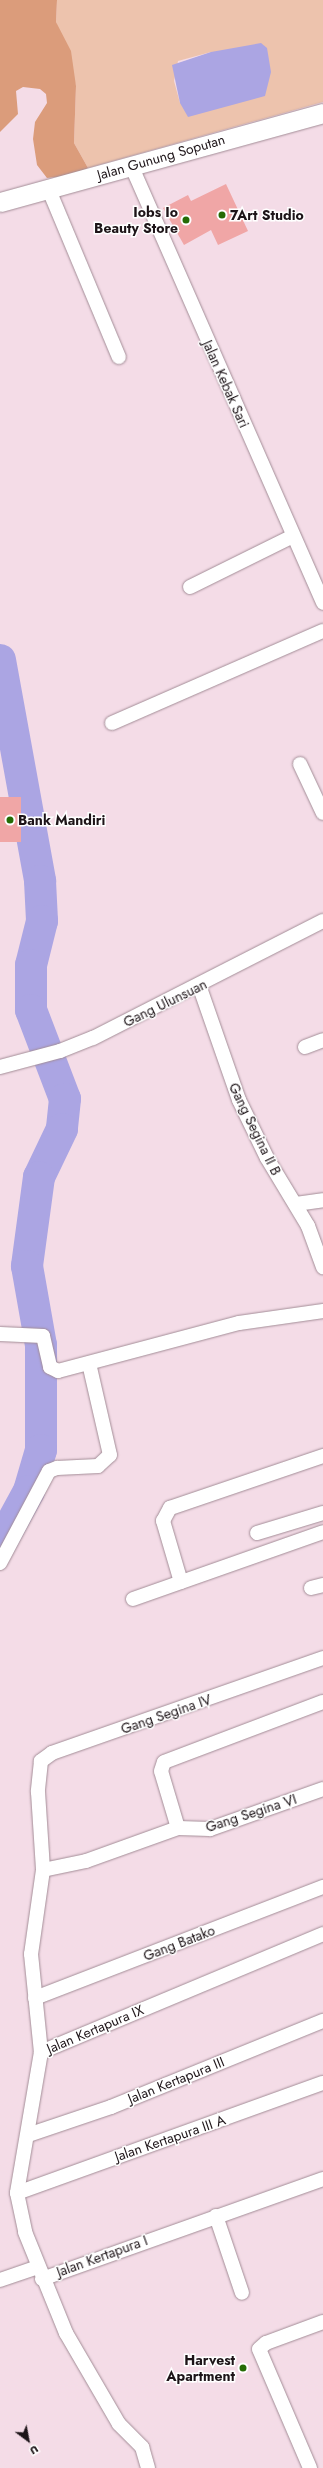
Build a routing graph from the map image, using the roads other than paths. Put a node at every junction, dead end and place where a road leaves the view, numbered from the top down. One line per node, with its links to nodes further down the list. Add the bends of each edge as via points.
1 (323, 113): 2 (main road, Jalan Gunung Soputan)
2 (131, 165): 3 (main road, Jalan Gunung Soputan); 6 (street, Jalan Kebak Sari)
3 (49, 190): 4 (main road, Jalan Gunung Soputan); 5 (street)
4 (0, 202)
5 (119, 357)
6 (293, 536): 7 (street); 8 (street, Jalan Kebak Sari)
7 (190, 587)
8 (323, 603)
9 (323, 631): 10 (street)
10 (112, 723)
11 (300, 764): 12 (street)
12 (323, 813)
13 (323, 921): 14 (street, Gang Ulunsuan)
14 (199, 985): 17 (street, Gang Ulunsuan, via 60,1051); 19 (street, Gang Segina II B, via 239,1100 267,1158)
15 (323, 1040): 16 (street)
16 (305, 1047)
17 (0, 1068)
18 (323, 1200): 19 (street)
19 (296, 1204): 20 (street, Gang Segina II B, via 314,1238)
20 (323, 1267)
21 (323, 1311): 23 (street, via 239,1323 159,1341)
22 (0, 1334): 23 (street, via 38,1336 52,1370)
23 (89, 1363): 28 (street, via 110,1455 98,1466 57,1468 49,1472)
24 (323, 1457): 29 (street, via 170,1508 163,1521)
25 (323, 1512): 27 (street)
26 (323, 1532): 29 (street)
27 (257, 1533)
28 (0, 1563)
29 (181, 1582): 30 (street)
30 (133, 1599)
31 (323, 1658): 34 (street, Gang Segina IV, via 52,1753 39,1766)
32 (323, 1702): 35 (street, via 164,1762 161,1771)
33 (323, 1789): 35 (street, Gang Segina VI, via 210,1829)
34 (38, 1792): 36 (street, Jalan Kertapura IX)
35 (178, 1828): 36 (street, via 86,1860)
36 (43, 1870): 39 (street, Jalan Kertapura IX, via 31,1954)
37 (323, 1887): 39 (street, Gang Batako)
38 (323, 1934): 41 (street, Jalan Kertapura IX)
39 (35, 1998): 41 (street, Jalan Kertapura IX)
40 (323, 2021): 43 (street, Jalan Kertapura III, via 111,2106)
41 (41, 2052): 43 (street)
42 (323, 2083): 45 (street, Jalan Kertapura III A)
43 (28, 2134): 45 (street)
44 (323, 2179): 46 (street, Jalan Kertapura I)
45 (17, 2193): 47 (street, via 25,2232)
46 (216, 2216): 47 (street, Jalan Kertapura I); 49 (street)
47 (40, 2273): 48 (street); 51 (street, Jalan Kertapura I, via 74,2348 119,2424 142,2447)
48 (0, 2280)
49 (242, 2294)
50 (323, 2322): 52 (street, via 266,2343 259,2349)
51 (148, 2468)
52 (310, 2468)

